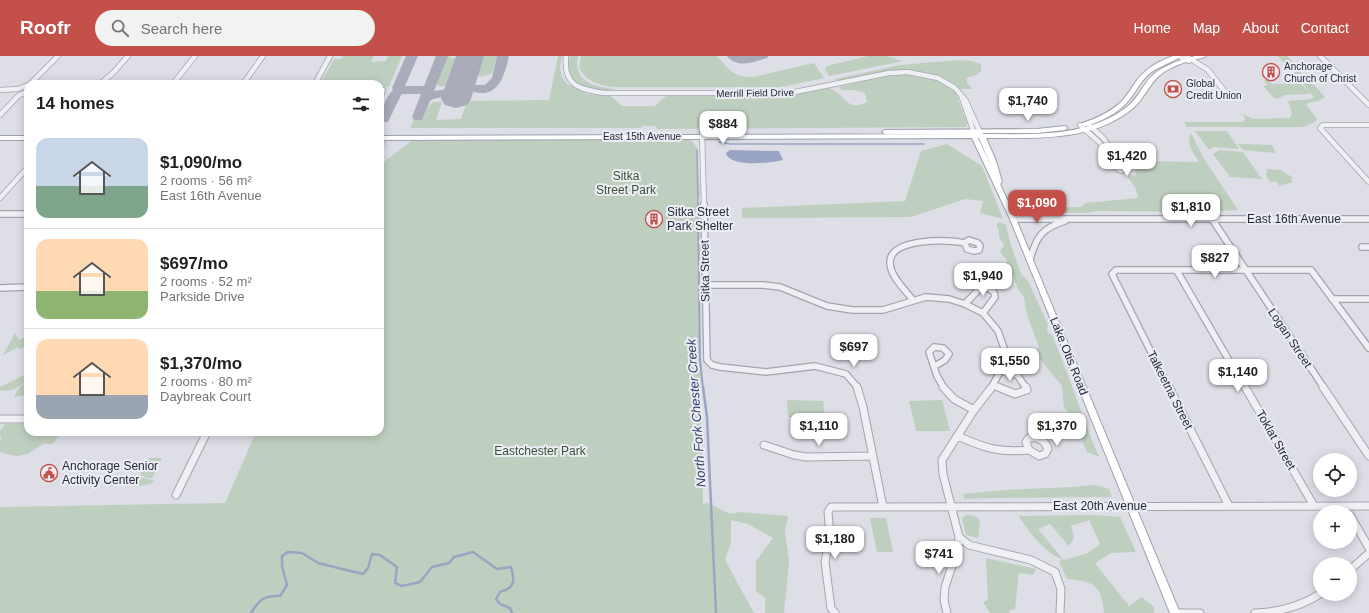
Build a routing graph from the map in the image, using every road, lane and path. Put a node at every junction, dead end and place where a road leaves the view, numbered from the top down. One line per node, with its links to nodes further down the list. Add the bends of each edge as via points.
1 (58, 56): 11 (street)
2 (128, 56): 12 (street)
3 (195, 56): 13 (street)
4 (263, 56): 14 (street)
5 (330, 56): 15 (street)
6 (566, 56): 27 (street, Merrill Field Drive, via 564,73 570,82 587,90 604,93 790,93 889,73 926,74 958,90)
7 (1178, 56): 10 (street); 23 (main road, via 1147,72 1117,108)
8 (1203, 56): 10 (main road)
9 (1320, 56): 20 (street)
10 (1188, 58): 19 (street, via 1217,82); 23 (main road, via 1169,66 1155,76 1136,102 1125,111 1109,121)
11 (34, 80)
12 (105, 80)
13 (176, 80)
14 (247, 80)
15 (317, 80)
16 (0, 90): 17 (street)
17 (24, 91)
18 (24, 92): 21 (street)
19 (1229, 97)
20 (1369, 105)
21 (0, 115)
22 (1369, 125): 34 (street, via 1320,126)
23 (1086, 126): 23 (street, via 1100,143 1112,165 1121,171 1123,167 1115,154 1101,136); 27 (main road); 29 (main road, via 1048,136)
24 (24, 132): 25 (main road)
25 (0, 133)
26 (384, 133): 28 (main road, East 15th Avenue)
27 (975, 133): 28 (main road, East 15th Avenue); 29 (main road); 35 (main road, Lake Otis Road, via 990,171)
28 (702, 135): 32 (main road, East 15th Avenue); 49 (street, Sitka Street)
29 (983, 137): 35 (main road, Lake Otis Road)
30 (0, 138): 31 (main road)
31 (24, 138)
32 (384, 142)
33 (24, 171): 36 (street)
34 (1369, 182)
35 (1000, 188): 39 (main road, Lake Otis Road)
36 (0, 198)
37 (0, 214): 38 (street)
38 (24, 214)
39 (1013, 219): 40 (street, East 16th Avenue); 46 (main road, Lake Otis Road)
40 (1074, 219): 41 (street, East 16th Avenue); 46 (street, East 16th Avenue, via 1042,231 1034,245)
41 (1212, 219): 42 (street, East 16th Avenue); 47 (street, Logan Street)
42 (1369, 219)
43 (965, 243): 54 (street, via 952,240 919,242 894,251 890,262 891,271)
44 (1362, 247): 45 (street)
45 (1369, 247)
46 (1030, 260): 73 (main road, Lake Otis Road)
47 (1246, 270): 48 (street); 52 (street, via 1311,270); 69 (street, Logan Street)
48 (1177, 271): 71 (street, Toklat Street); 74 (street, Talkeetna Street, via 1116,270 1112,274)
49 (705, 284): 54 (street, via 780,287 827,306 852,310 883,310); 68 (street, Sitka Street, via 707,360 712,365 720,367 766,372 815,366 846,374 857,386 864,407)
50 (24, 286): 51 (street)
51 (0, 288)
52 (1332, 299): 53 (street); 57 (street)
53 (1369, 299)
54 (913, 300): 55 (street, via 926,297)
55 (965, 304): 56 (street); 56 (street, via 981,287 991,289 995,297)
56 (983, 313): 59 (street, via 1003,341)
57 (1369, 348)
58 (935, 366): 61 (street, via 944,388 954,399)
59 (1002, 368): 60 (street); 60 (street, via 1015,373 1025,382 1027,390 1015,394)
60 (993, 385): 61 (street)
61 (974, 410): 65 (street)
62 (0, 419): 63 (street)
63 (24, 419)
64 (205, 436): 70 (street)
65 (958, 436): 67 (street, via 996,452); 72 (street, via 942,460)
66 (764, 445): 68 (street, via 806,457)
67 (1028, 450)
68 (873, 456): 77 (street)
69 (1369, 456)
70 (176, 495)
71 (1313, 505)
72 (951, 506): 73 (street, East 20th Avenue); 77 (street, East 20th Avenue); 80 (street)
73 (1131, 506): 74 (street, East 20th Avenue); 88 (main road, Lake Otis Road)
74 (1228, 506): 75 (street, East 20th Avenue)
75 (1313, 506)
76 (1369, 506): 78 (street, East 20th Avenue)
77 (883, 507): 85 (street, East 20th Avenue, via 831,507 828,512 830,536 825,562 831,608)
78 (1357, 508)
79 (1357, 527): 81 (street)
80 (959, 537): 86 (street, via 945,587); 87 (street, via 969,545 1031,560 1054,572 1061,589)
81 (1369, 548)
82 (1369, 553): 83 (street)
83 (1357, 564)
84 (1313, 598): 90 (street, via 1298,606 1275,613)
85 (835, 613)
86 (946, 613)
87 (1060, 613)
88 (1175, 613): 89 (street)
89 (1200, 613)
90 (1255, 613)

